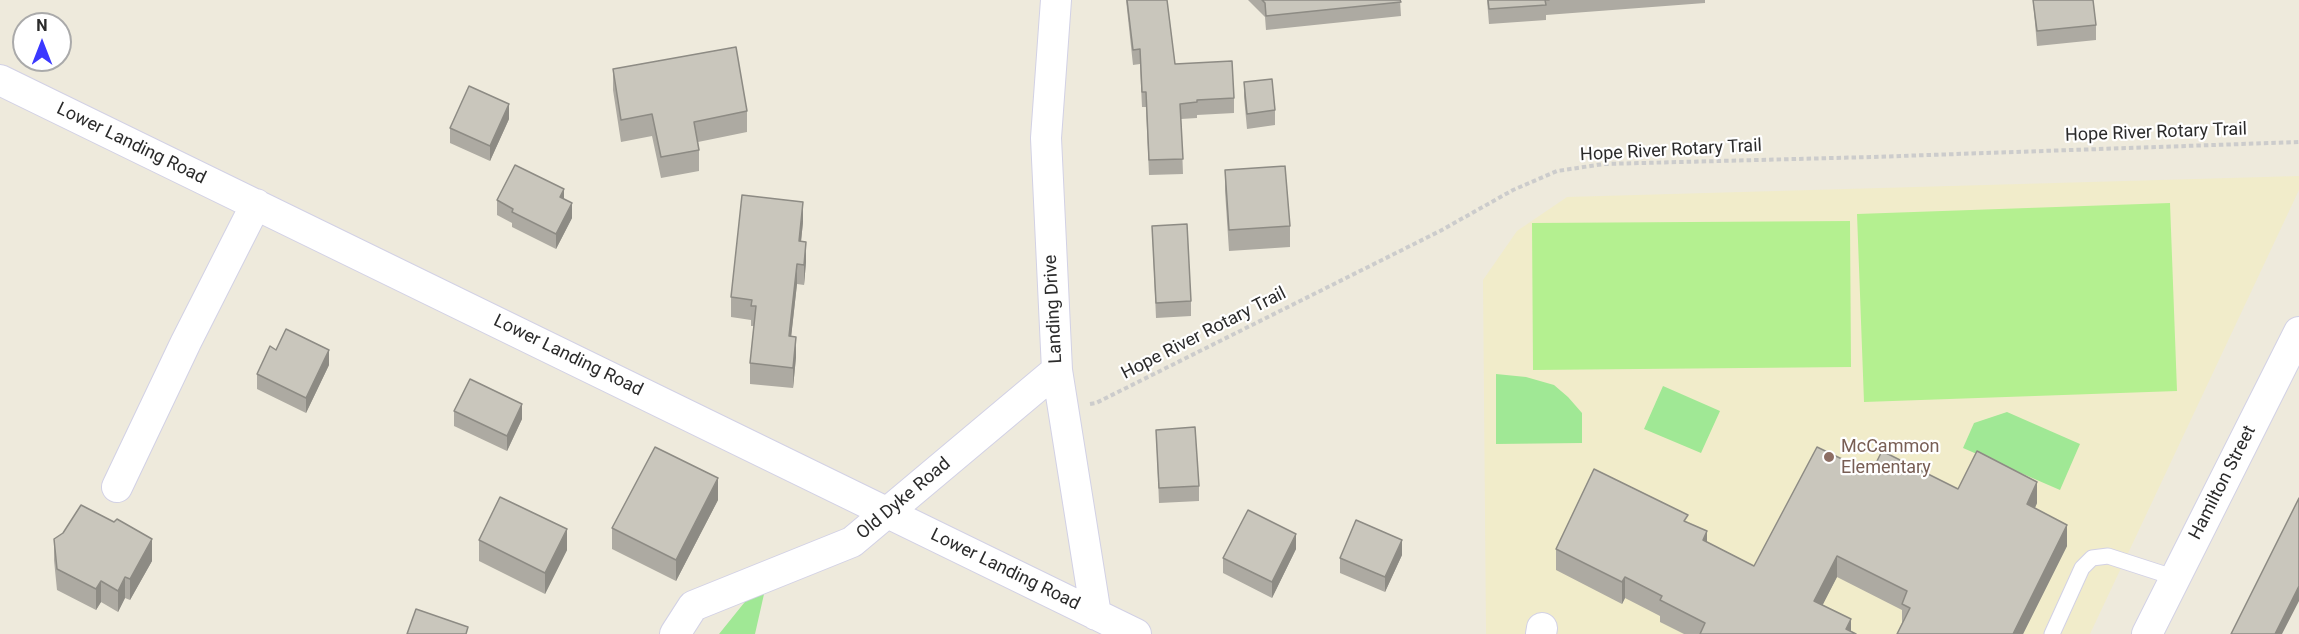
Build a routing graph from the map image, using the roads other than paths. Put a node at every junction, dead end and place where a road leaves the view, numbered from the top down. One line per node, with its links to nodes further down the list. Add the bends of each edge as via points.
1 (1056, 0): 5 (street, Landing Drive, via 1046,138)
2 (0, 80): 3 (street, Lower Landing Road)
3 (256, 204): 6 (street); 7 (street, Lower Landing Road)
4 (2299, 332): 8 (street, Hamilton Street)
5 (1057, 370): 7 (street, Old Dyke Road); 9 (street, Landing Drive)
6 (117, 487)
7 (887, 512): 9 (street, Lower Landing Road); 10 (street, Old Dyke Road, via 852,542 693,606)
8 (2176, 578): 12 (lane, via 2108,556 2092,558 2082,568); 13 (street, Hamilton Street)
9 (1096, 615): 11 (street, Lower Landing Road)
10 (675, 634)
11 (1136, 634)
12 (2052, 634)
13 (2147, 634)

